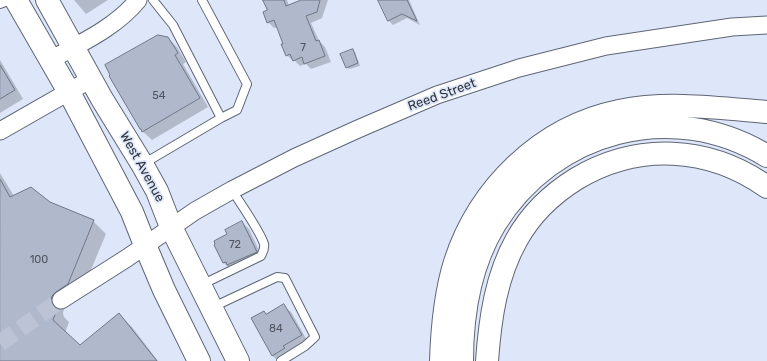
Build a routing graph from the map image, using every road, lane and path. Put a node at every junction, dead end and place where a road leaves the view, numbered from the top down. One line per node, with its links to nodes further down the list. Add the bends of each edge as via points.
1 (11, 0): 7 (lane)
2 (16, 0): 10 (main road)
3 (47, 0): 9 (main road, West Avenue)
4 (138, 0): 9 (street, via 129,11 104,30)
5 (153, 0): 14 (lane, via 174,25)
6 (202, 0): 14 (lane, via 247,84 237,110)
7 (0, 4)
8 (767, 25): 19 (street, Reed Street, via 732,27 606,46 518,68 437,95 372,122)
9 (73, 47): 10 (street); 11 (main road, West Avenue)
10 (50, 60): 12 (main road)
11 (91, 79): 12 (street); 17 (main road, West Avenue)
12 (69, 92): 15 (street); 21 (main road, via 132,212)
13 (767, 112): 28 (main road, via 644,107 592,118 544,143 512,169 490,193 464,238 448,288)
14 (221, 118): 17 (lane)
15 (0, 131)
16 (767, 156): 29 (main road, via 718,134 672,126 649,127 598,138 556,160 521,189 494,225 484,246 475,269 464,316)
17 (142, 164): 20 (main road, West Avenue, via 157,191)
18 (767, 187): 30 (main road, via 726,165 693,155 673,153 629,157 606,164 570,183 540,207 528,222 508,257 495,299)
19 (232, 190): 20 (street, Reed Street); 22 (lane, via 259,234 264,250 261,256)
20 (171, 227): 21 (street, Reed Street); 22 (main road, West Avenue)
21 (144, 245): 23 (street, Reed Street); 25 (main road)
22 (200, 285): 24 (main road, West Avenue)
23 (61, 300)
24 (211, 308): 26 (main road, West Avenue); 27 (lane, via 277,277 285,278 315,338)
25 (199, 361)
26 (238, 361)
27 (281, 361)
28 (441, 361)
29 (462, 361)
30 (487, 361)

